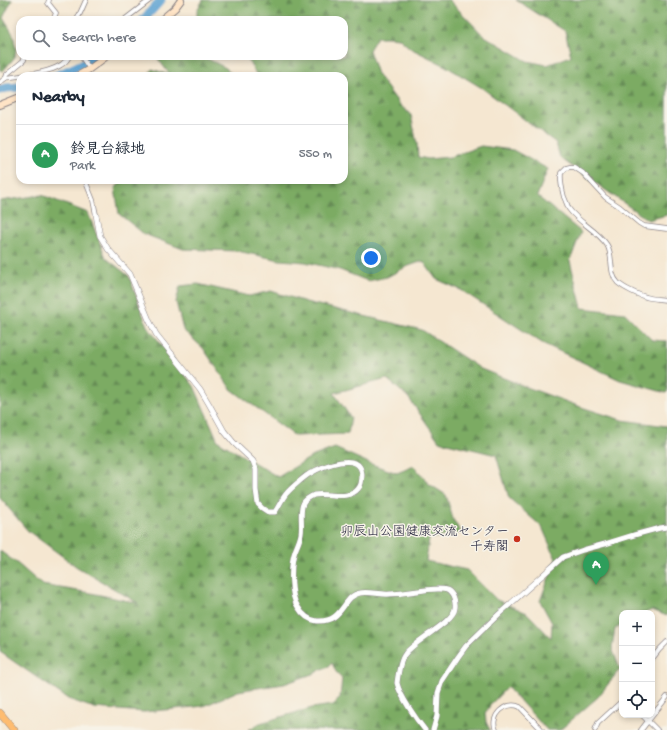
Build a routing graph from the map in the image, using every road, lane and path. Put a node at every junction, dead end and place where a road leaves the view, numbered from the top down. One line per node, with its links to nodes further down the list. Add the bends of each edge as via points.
1 (49, 0): 5 (street, via 48,3 56,13)
2 (86, 0): 6 (street)
3 (150, 0): 7 (street)
4 (181, 0): 8 (main road)
5 (55, 16)
6 (79, 16)
7 (129, 16)
8 (166, 16)
9 (24, 60): 17 (street)
10 (66, 60): 14 (street, via 52,70)
11 (83, 60): 13 (street)
12 (101, 60): 13 (main road)
13 (89, 69): 15 (main road)
14 (42, 72)
15 (84, 72)
16 (16, 77): 17 (street)
17 (3, 80)
18 (16, 99): 19 (main road)
19 (0, 105)
20 (87, 184): 21 (street)
21 (96, 215): 33 (street, via 100,236 130,274 156,334 200,389 224,431 253,461 256,469 257,500 262,508 268,512 275,512 290,490 324,466 343,461 359,466 362,479 358,489 352,493 314,495 303,503 301,536 294,552 292,568 293,592 302,613 312,621 329,620 334,618 353,595 360,592 399,594 430,589 446,590 454,598 456,610 450,618 403,655 396,683)
22 (667, 229): 23 (street, via 639,223 605,197 574,167 566,168 561,173 560,181 568,207 607,245 612,270 618,282 646,298)
23 (667, 300)
24 (667, 527): 34 (street, via 563,557 466,646 442,681)
25 (667, 642): 26 (street)
26 (655, 655)
27 (667, 697): 31 (street)
28 (619, 704): 37 (street, via 598,723)
29 (0, 713): 32 (highway)
30 (645, 718): 31 (street)
31 (648, 721): 38 (street); 39 (street)
32 (14, 730)
33 (425, 730)
34 (433, 730)
35 (496, 730): 36 (street, via 494,721 498,712 502,708 515,705)
36 (542, 730)
37 (595, 730)
38 (641, 730)
39 (657, 730)

